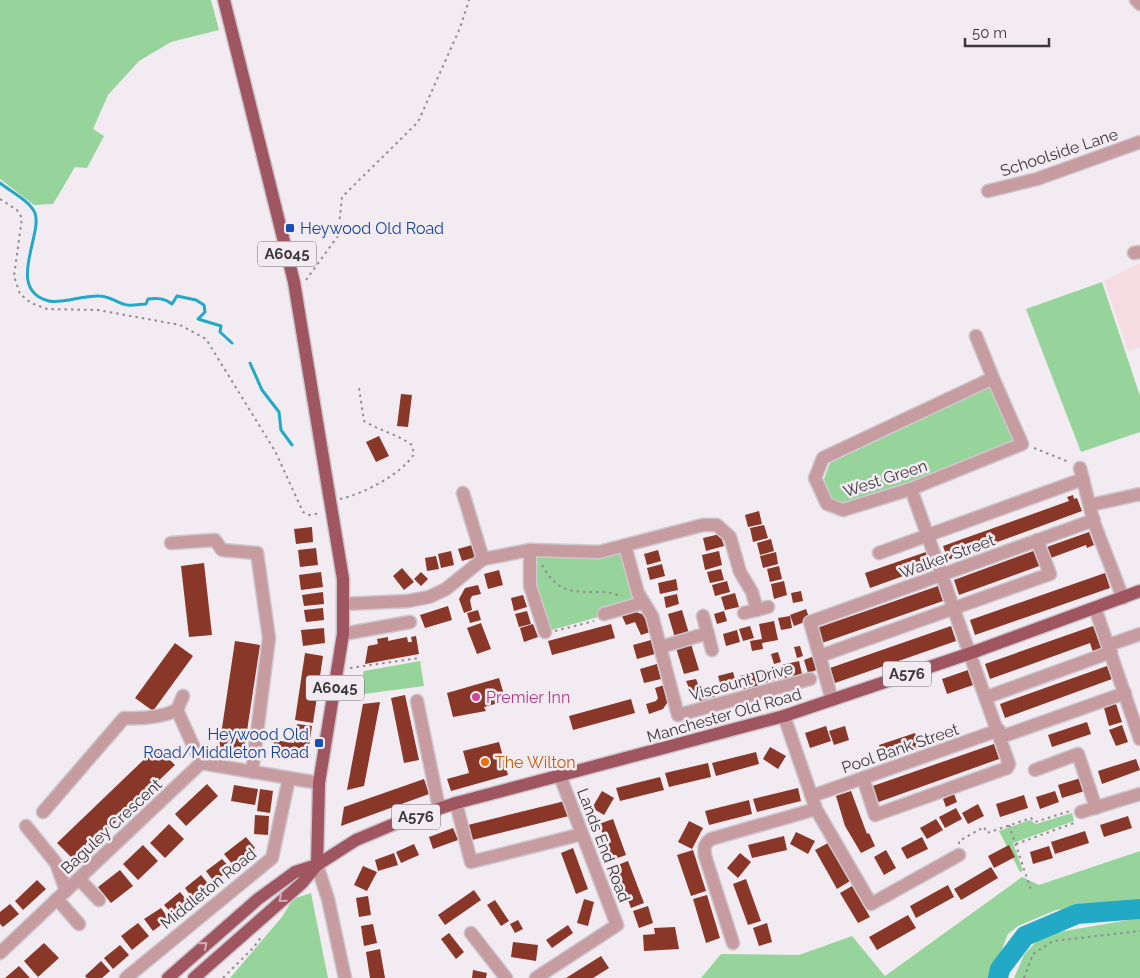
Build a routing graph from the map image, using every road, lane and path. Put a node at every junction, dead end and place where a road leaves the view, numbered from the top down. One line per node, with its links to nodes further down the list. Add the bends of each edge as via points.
1 (224, 0): 8 (main road, A6045)
2 (469, 0): 8 (path, via 418,122 342,197 338,236 308,279)
3 (1136, 0): 4 (street)
4 (1140, 4)
5 (1140, 142): 6 (street, Schoolside Lane, via 1037,179)
6 (988, 191)
7 (0, 199): 18 (path, via 17,210 22,218 14,276 20,294 31,303 47,308 98,310 180,325 206,339 275,451 303,512 309,514)
8 (294, 282): 18 (main road, A6045)
9 (976, 336): 10 (street)
10 (993, 378): 12 (street); 14 (street, West Green, via 824,458 815,478 827,504 843,510)
11 (359, 388): 18 (path, via 364,421 406,440 412,445 414,454 401,470)
12 (1022, 444): 13 (path, via 1068,461); 14 (street, West Green)
13 (1082, 474): 17 (street); 20 (street)
14 (911, 490): 20 (street)
15 (463, 493): 26 (street)
16 (1140, 494): 17 (street)
17 (1090, 505): 19 (street)
18 (330, 506): 31 (main road, A6045, via 343,579)
19 (1094, 520): 21 (street, Walker Street); 30 (street)
20 (927, 536): 25 (street); 27 (street)
21 (1037, 540): 27 (street, Walker Street); 33 (street, via 1050,574)
22 (171, 543): 61 (street, via 215,540 222,550 256,553 269,638)
23 (625, 546): 24 (street, via 599,552); 29 (street, Viscount Drive); 34 (street, via 703,525 717,525 730,537)
24 (535, 550): 26 (street); 29 (path, via 548,576 563,589); 38 (street, via 530,586)
25 (880, 553)
26 (483, 559): 31 (street, via 429,597)
27 (941, 575): 33 (street); 46 (street, Walker Street, via 810,622)
28 (1140, 591): 30 (main road, Manchester Old Road / A576)
29 (640, 598): 35 (street); 42 (street, Viscount Drive, via 652,616)
30 (1123, 598): 32 (main road, Manchester Old Road / A576)
31 (343, 604): 40 (main road, A6045)
32 (1095, 608): 43 (street); 45 (main road, Manchester Old Road / A576)
33 (954, 609): 45 (street); 46 (street)
34 (756, 610)
35 (604, 614): 38 (path, via 600,619)
36 (703, 616): 39 (street)
37 (410, 622): 40 (street)
38 (545, 632)
39 (708, 633): 42 (street); 44 (street)
40 (344, 634): 48 (main road, A6045)
41 (1140, 634): 43 (street)
42 (661, 647): 49 (street, Viscount Drive, via 678,715)
43 (1110, 649): 50 (street); 52 (street)
44 (712, 650)
45 (970, 653): 52 (street); 53 (main road, Manchester Old Road / A576)
46 (820, 656): 53 (street)
47 (419, 658): 48 (path, via 365,668)
48 (338, 669): 65 (main road, A6045)
49 (810, 679)
50 (1125, 693): 57 (street, Pool Bank Street); 58 (street)
51 (183, 696): 55 (street)
52 (987, 697): 57 (street)
53 (832, 700): 56 (main road, Manchester Old Road / A576)
54 (417, 701): 69 (street)
55 (178, 710): 59 (street); 72 (street, via 165,716 124,718)
56 (784, 716): 62 (main road, Manchester Old Road / A576); 67 (street)
57 (1000, 734): 64 (street, Pool Bank Street); 64 (street, via 1009,760 1007,768 875,815)
58 (1140, 739)
59 (201, 763): 61 (street); 80 (street, Baguley Crescent)
60 (1035, 770): 70 (street, via 1078,754)
61 (252, 772): 63 (street)
62 (560, 776): 68 (main road, Manchester Old Road / A576); 76 (street, Lands End Road)
63 (289, 778): 65 (street); 90 (street, Middleton Road, via 272,858)
64 (863, 778): 67 (street, Pool Bank Street)
65 (319, 783): 79 (main road, A6045)
66 (1140, 794): 70 (street)
67 (812, 796): 71 (street)
68 (456, 803): 69 (main road, Manchester Old Road / A576); 76 (street, via 470,862)
69 (439, 808): 79 (main road, Manchester Old Road / A576, via 364,837)
70 (1096, 808): 73 (street)
71 (816, 809): 78 (street, via 871,904); 88 (street, via 706,843 705,856)
72 (43, 812)
73 (1081, 812): 74 (path, via 1072,811 1035,822 1031,818); 77 (path, via 1077,822)
74 (1010, 825): 77 (path); 78 (path, via 987,833 984,827 959,841)
75 (26, 826): 82 (street, via 56,863)
76 (582, 834): 96 (street, Lands End Road, via 617,925)
77 (1016, 844): 81 (path)
78 (959, 855)
79 (317, 865): 91 (main road, Manchester Old Road / A576, one-way to 79, via 258,899 295,872); 92 (main road, Manchester Old Road / A576, one-way to 92, via 302,883); 94 (street, via 328,899)
80 (79, 879): 82 (street, Baguley Crescent); 83 (street)
81 (1031, 890)
82 (62, 895): 84 (street); 89 (street, Baguley Crescent)
83 (99, 900)
84 (79, 924)
85 (1140, 931): 97 (path, via 1052,941 1034,954)
86 (264, 933): 93 (path)
87 (471, 933): 95 (street)
88 (733, 943)
89 (0, 953)
90 (126, 978)
91 (168, 978)
92 (194, 978)
93 (223, 978)
94 (344, 978)
95 (506, 978)
96 (536, 978)
97 (1024, 978)

